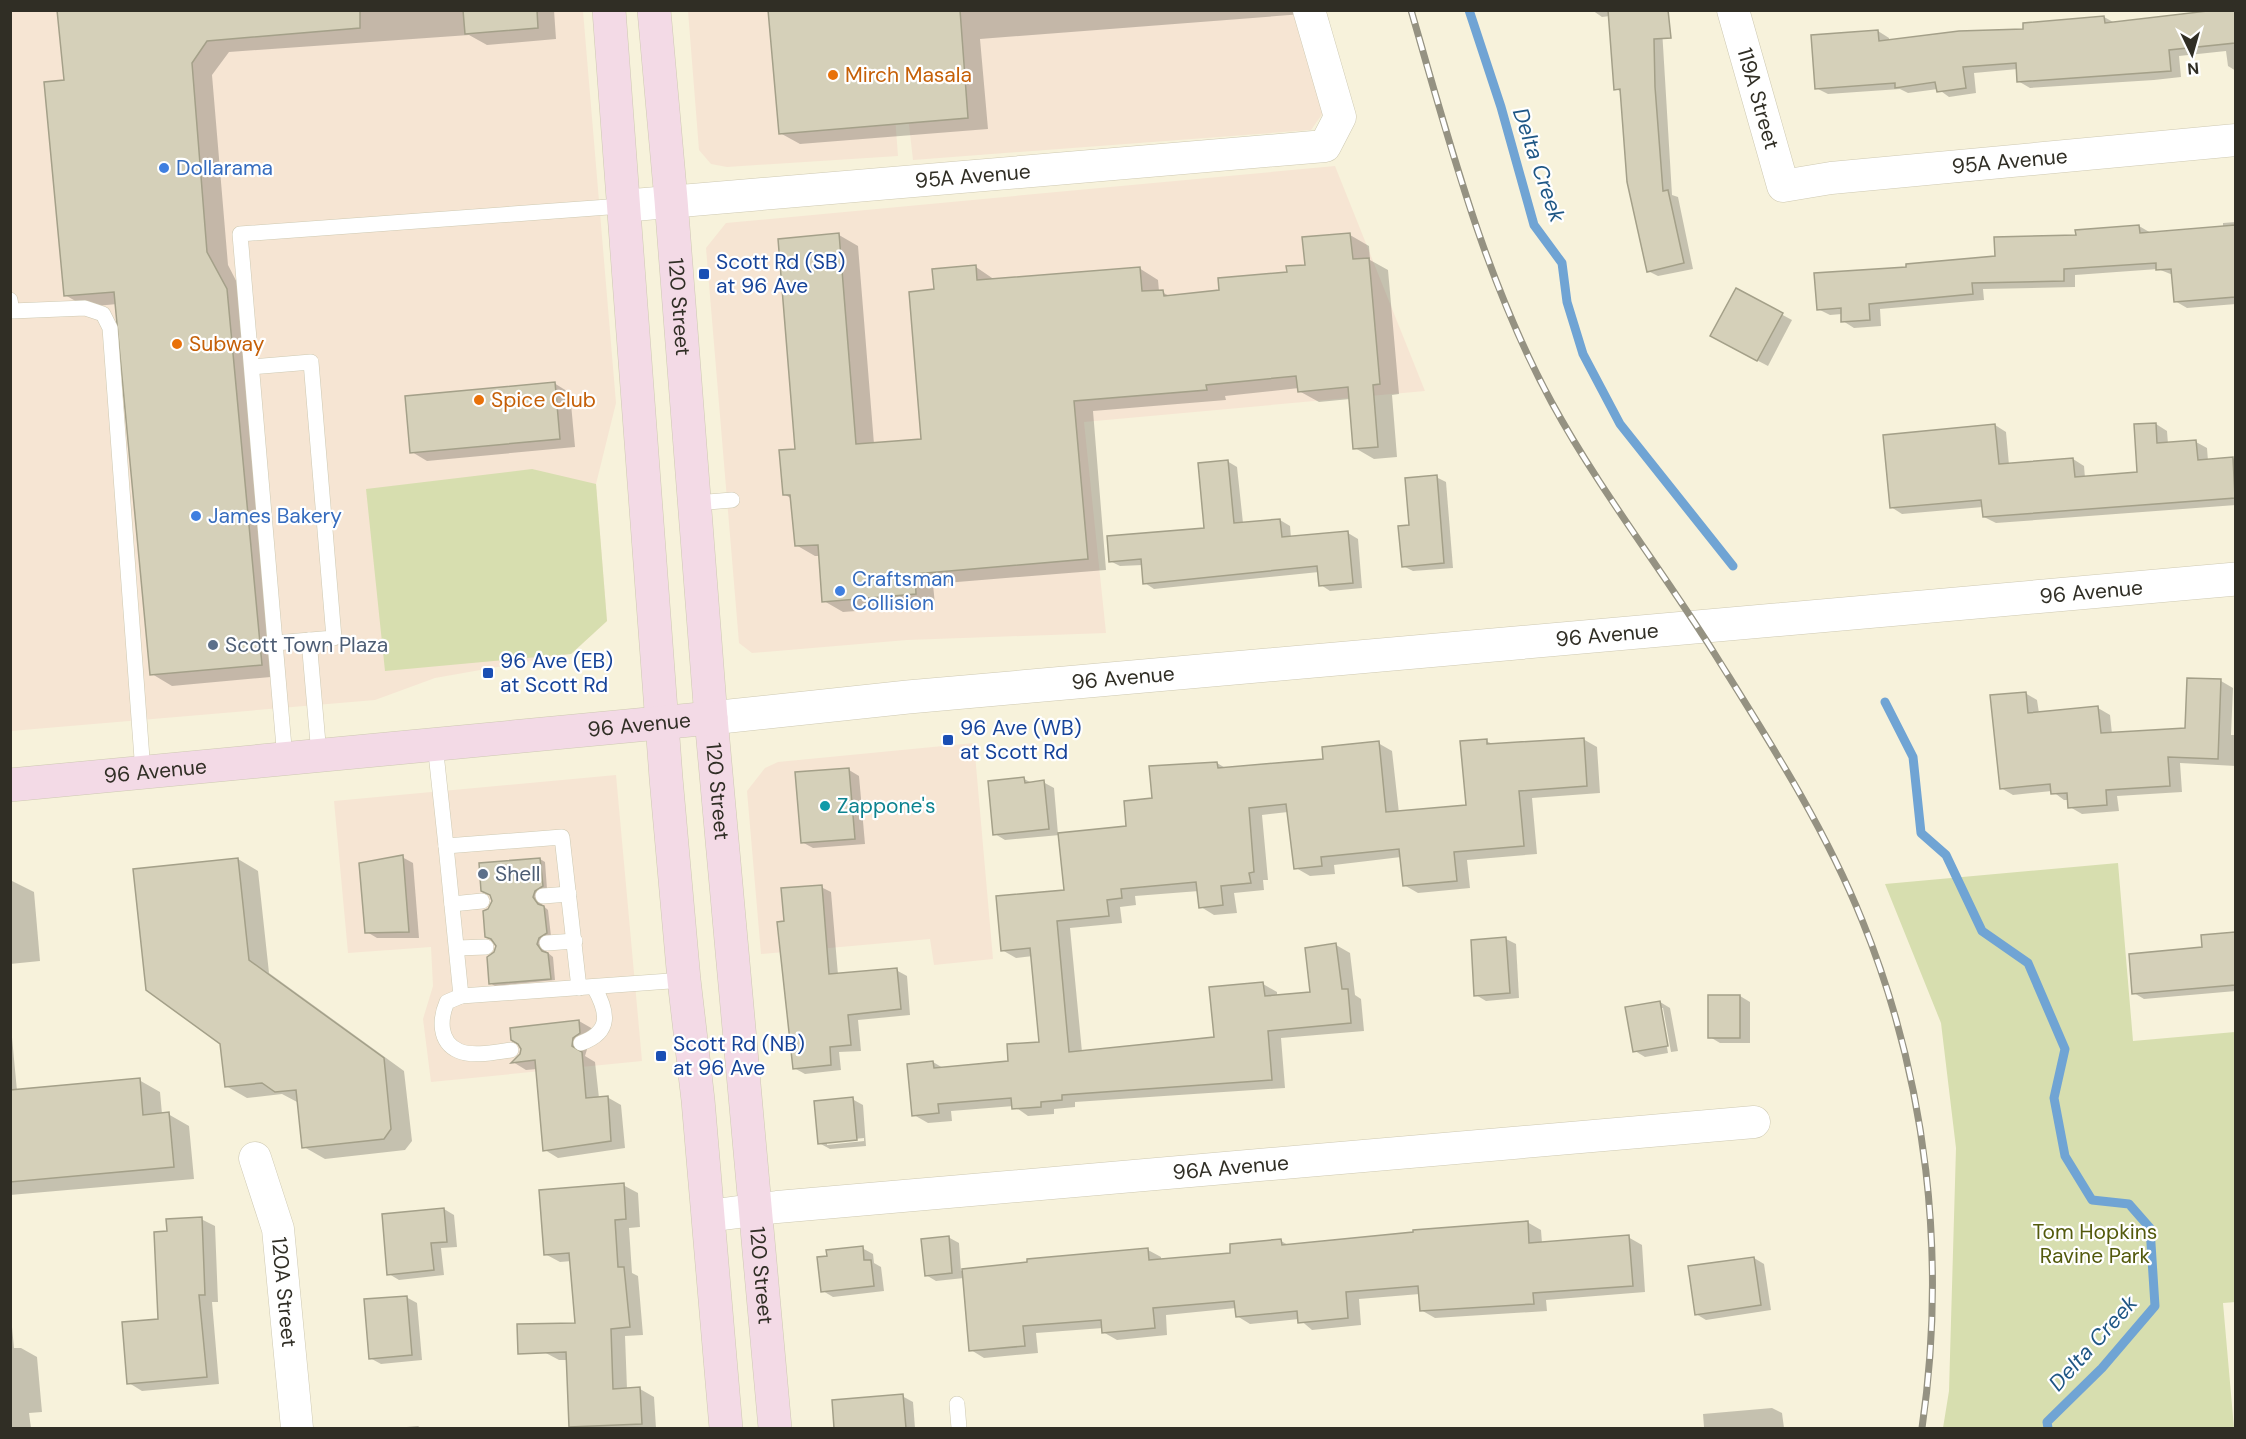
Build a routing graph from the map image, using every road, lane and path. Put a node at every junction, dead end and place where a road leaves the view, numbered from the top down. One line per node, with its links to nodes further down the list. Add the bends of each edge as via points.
1 (609, 10): 8 (main road)
2 (654, 10): 7 (main road, 120 Street)
3 (1309, 10): 7 (street, 95A Avenue, via 1340,117 1325,146)
4 (1733, 10): 6 (street, 119A Street)
5 (2235, 140): 6 (street, 95A Avenue, via 1831,178)
6 (1784, 186)
7 (671, 200): 8 (street, 95A Avenue); 12 (main road, 120 Street)
8 (622, 206): 10 (lane, via 240,234); 17 (main road)
9 (10, 300): 21 (lane, via 12,311 85,308 103,314 110,328)
10 (252, 367): 14 (lane, via 310,362 334,638); 15 (lane)
11 (732, 500): 12 (lane)
12 (696, 503): 16 (main road, 120 Street)
13 (2235, 579): 16 (street, 96 Avenue)
14 (309, 640): 15 (lane); 19 (lane)
15 (275, 643): 20 (lane)
16 (711, 718): 17 (main road, 96 Avenue); 39 (main road, 120 Street)
17 (662, 722): 18 (main road, 96 Avenue); 32 (main road)
18 (435, 744): 19 (main road, 96 Avenue); 23 (lane)
19 (319, 755): 20 (main road, 96 Avenue)
20 (285, 759): 21 (main road, 96 Avenue)
21 (143, 772): 22 (main road, 96 Avenue)
22 (10, 785)
23 (446, 846): 24 (lane, via 562,837); 27 (lane)
24 (569, 894): 25 (lane); 28 (lane)
25 (543, 896)
26 (482, 901): 27 (lane)
27 (452, 904): 31 (lane)
28 (574, 941): 29 (lane); 33 (lane)
29 (548, 943)
30 (486, 946): 31 (lane)
31 (457, 948): 34 (lane)
32 (684, 980): 33 (lane); 40 (main road)
33 (587, 987): 34 (lane); 35 (lane, via 605,1014 603,1028 596,1037)
34 (461, 996): 36 (lane, via 447,1002 440,1017 445,1039 459,1051)
35 (581, 1043)
36 (511, 1050)
37 (1754, 1122): 39 (street, 96A Avenue)
38 (255, 1158): 42 (street, 120A Street, via 278,1229)
39 (756, 1210): 40 (street, 96A Avenue); 44 (main road, 120 Street)
40 (708, 1216): 43 (main road)
41 (957, 1404): 45 (lane)
42 (297, 1428)
43 (726, 1428)
44 (775, 1428)
45 (959, 1428)

